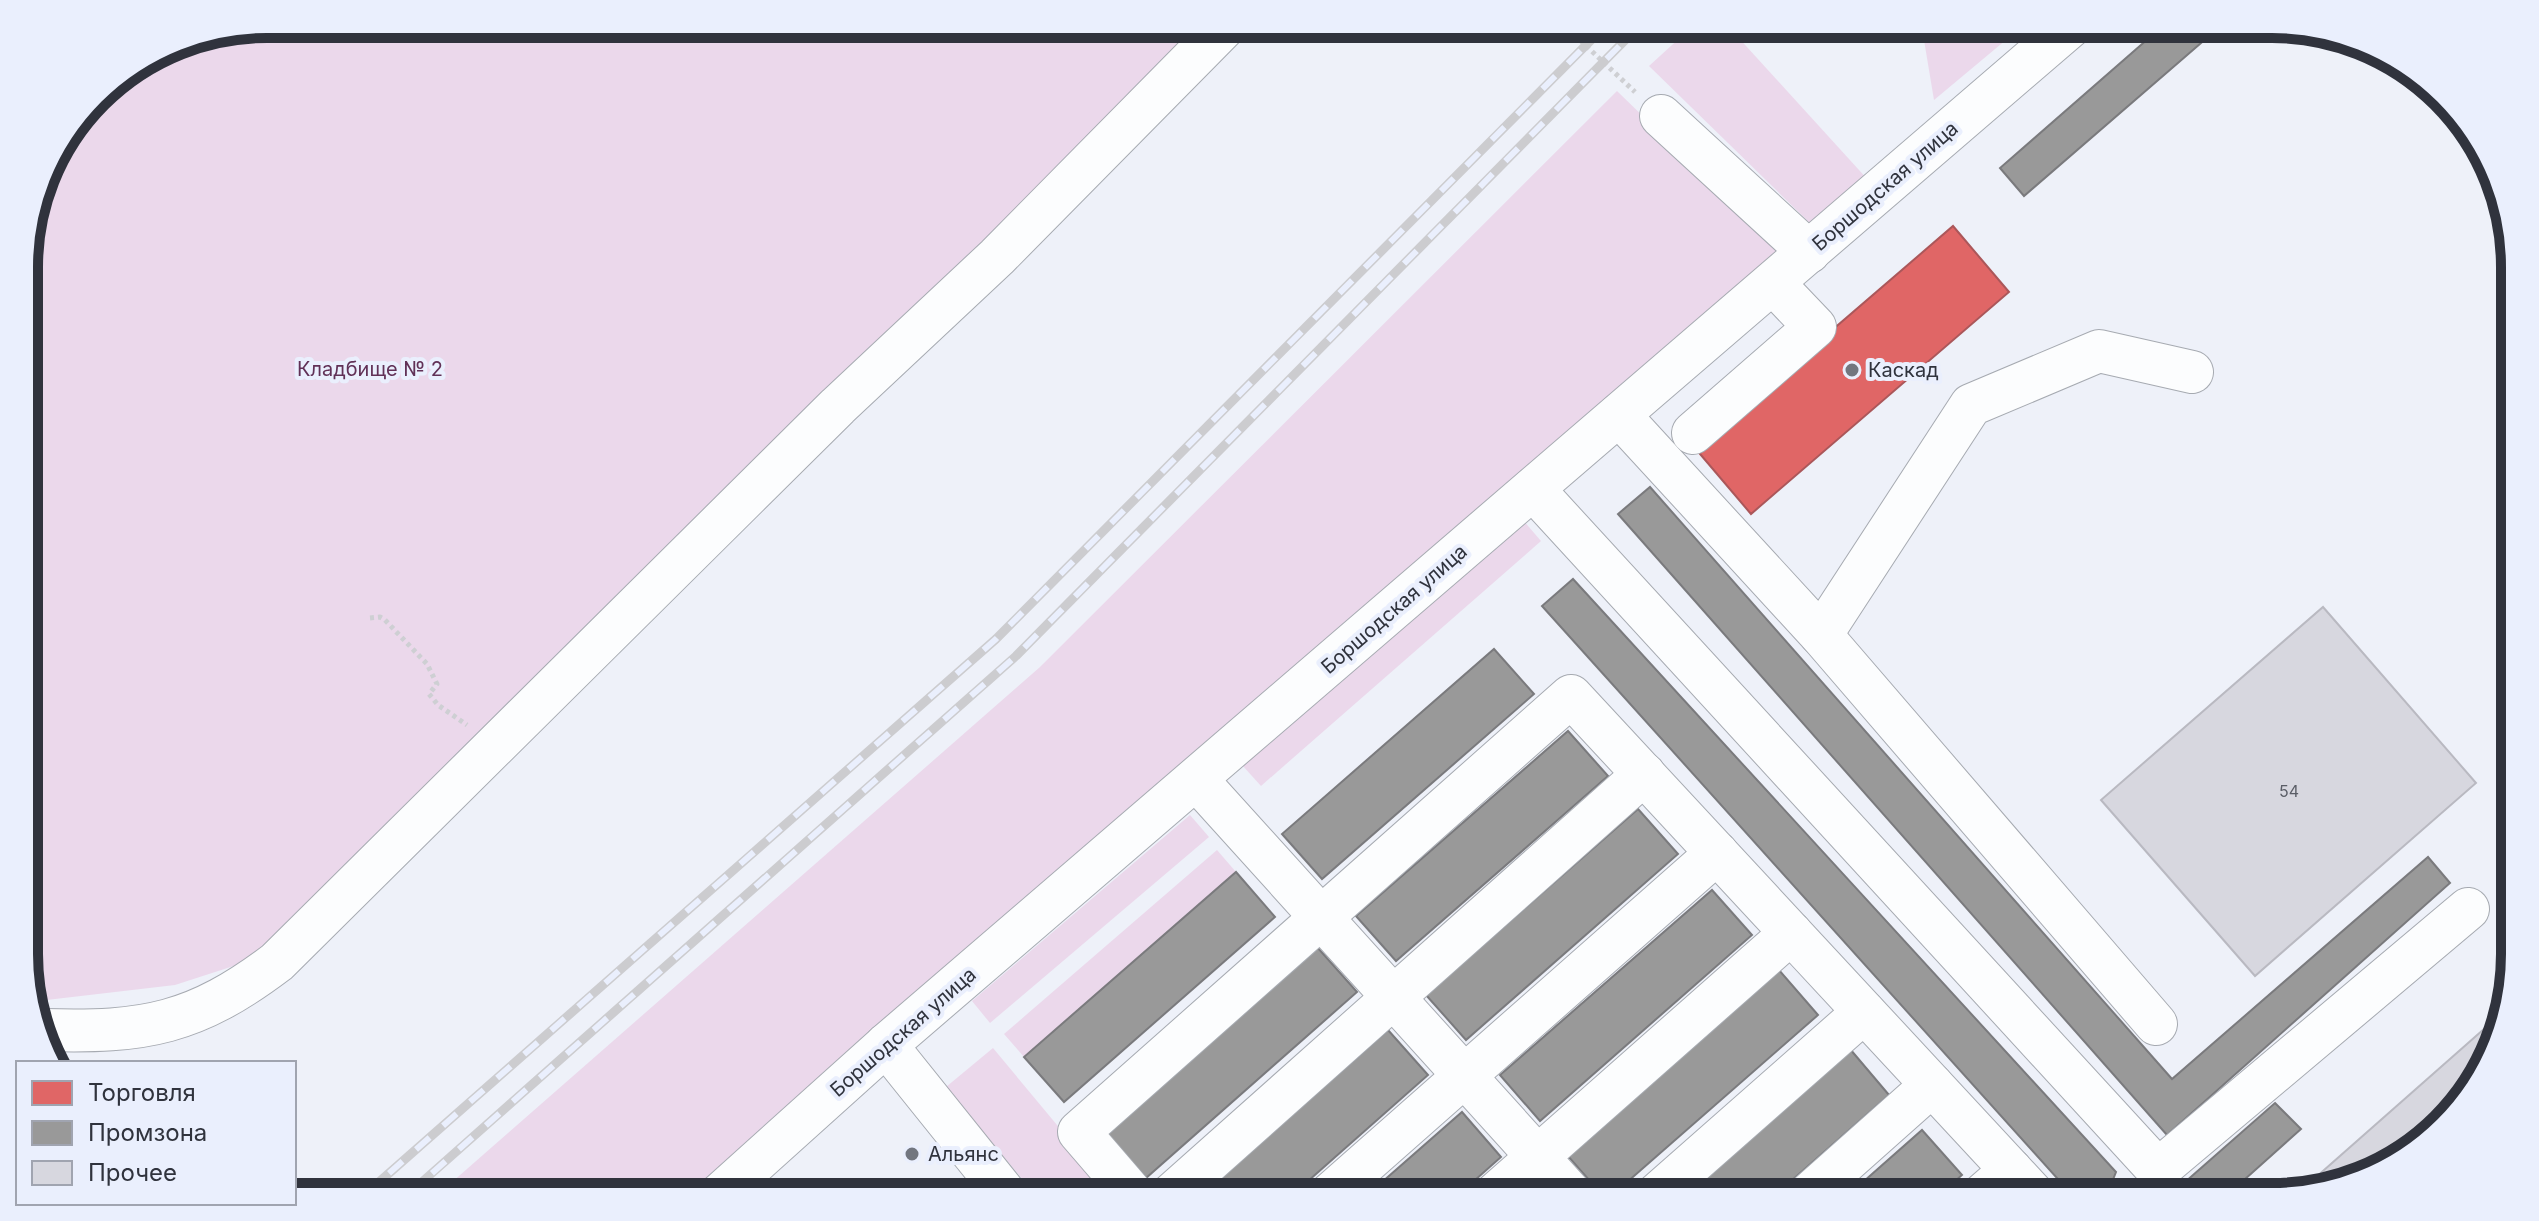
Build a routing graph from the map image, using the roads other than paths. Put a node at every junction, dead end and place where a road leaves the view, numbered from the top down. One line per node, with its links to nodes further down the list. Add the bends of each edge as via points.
1 (1213, 38): 20 (street, via 997,257 838,406 277,962 204,1008 158,1025 112,1032)
2 (2057, 38): 4 (street, Боршодская улица)
3 (1661, 116): 4 (street)
4 (1809, 252): 5 (street, Боршодская улица)
5 (1773, 283): 7 (street, Боршодская улица); 8 (street, via 1815,327)
6 (2192, 372): 10 (street, via 2099,351 1971,405)
7 (1619, 415): 9 (street, Боршодская улица); 10 (street)
8 (1693, 433)
9 (1533, 489): 12 (street, Боршодская улица); 14 (street, via 2158,1170)
10 (1821, 635): 19 (street)
11 (1644, 774): 13 (street); 15 (street, via 1571,696); 17 (street)
12 (1196, 779): 15 (street); 21 (street, Боршодская улица)
13 (1717, 853): 16 (street); 22 (street)
14 (2468, 909)
15 (1321, 917): 17 (street); 27 (street, via 1079,1132)
16 (1791, 933): 18 (street); 24 (street)
17 (1394, 998): 22 (street); 28 (street)
18 (1864, 1012): 23 (street); 32 (street)
19 (2156, 1024)
20 (51, 1030)
21 (886, 1045): 25 (street, Боршодская улица); 26 (street)
22 (1465, 1076): 24 (street); 29 (street)
23 (1932, 1085): 33 (street); 34 (street)
24 (1538, 1157): 30 (street); 31 (street)
25 (733, 1183)
26 (997, 1183)
27 (1123, 1183)
28 (1185, 1183)
29 (1343, 1183)
30 (1508, 1183)
31 (1561, 1183)
32 (1670, 1183)
33 (1822, 1183)
34 (2024, 1183)

